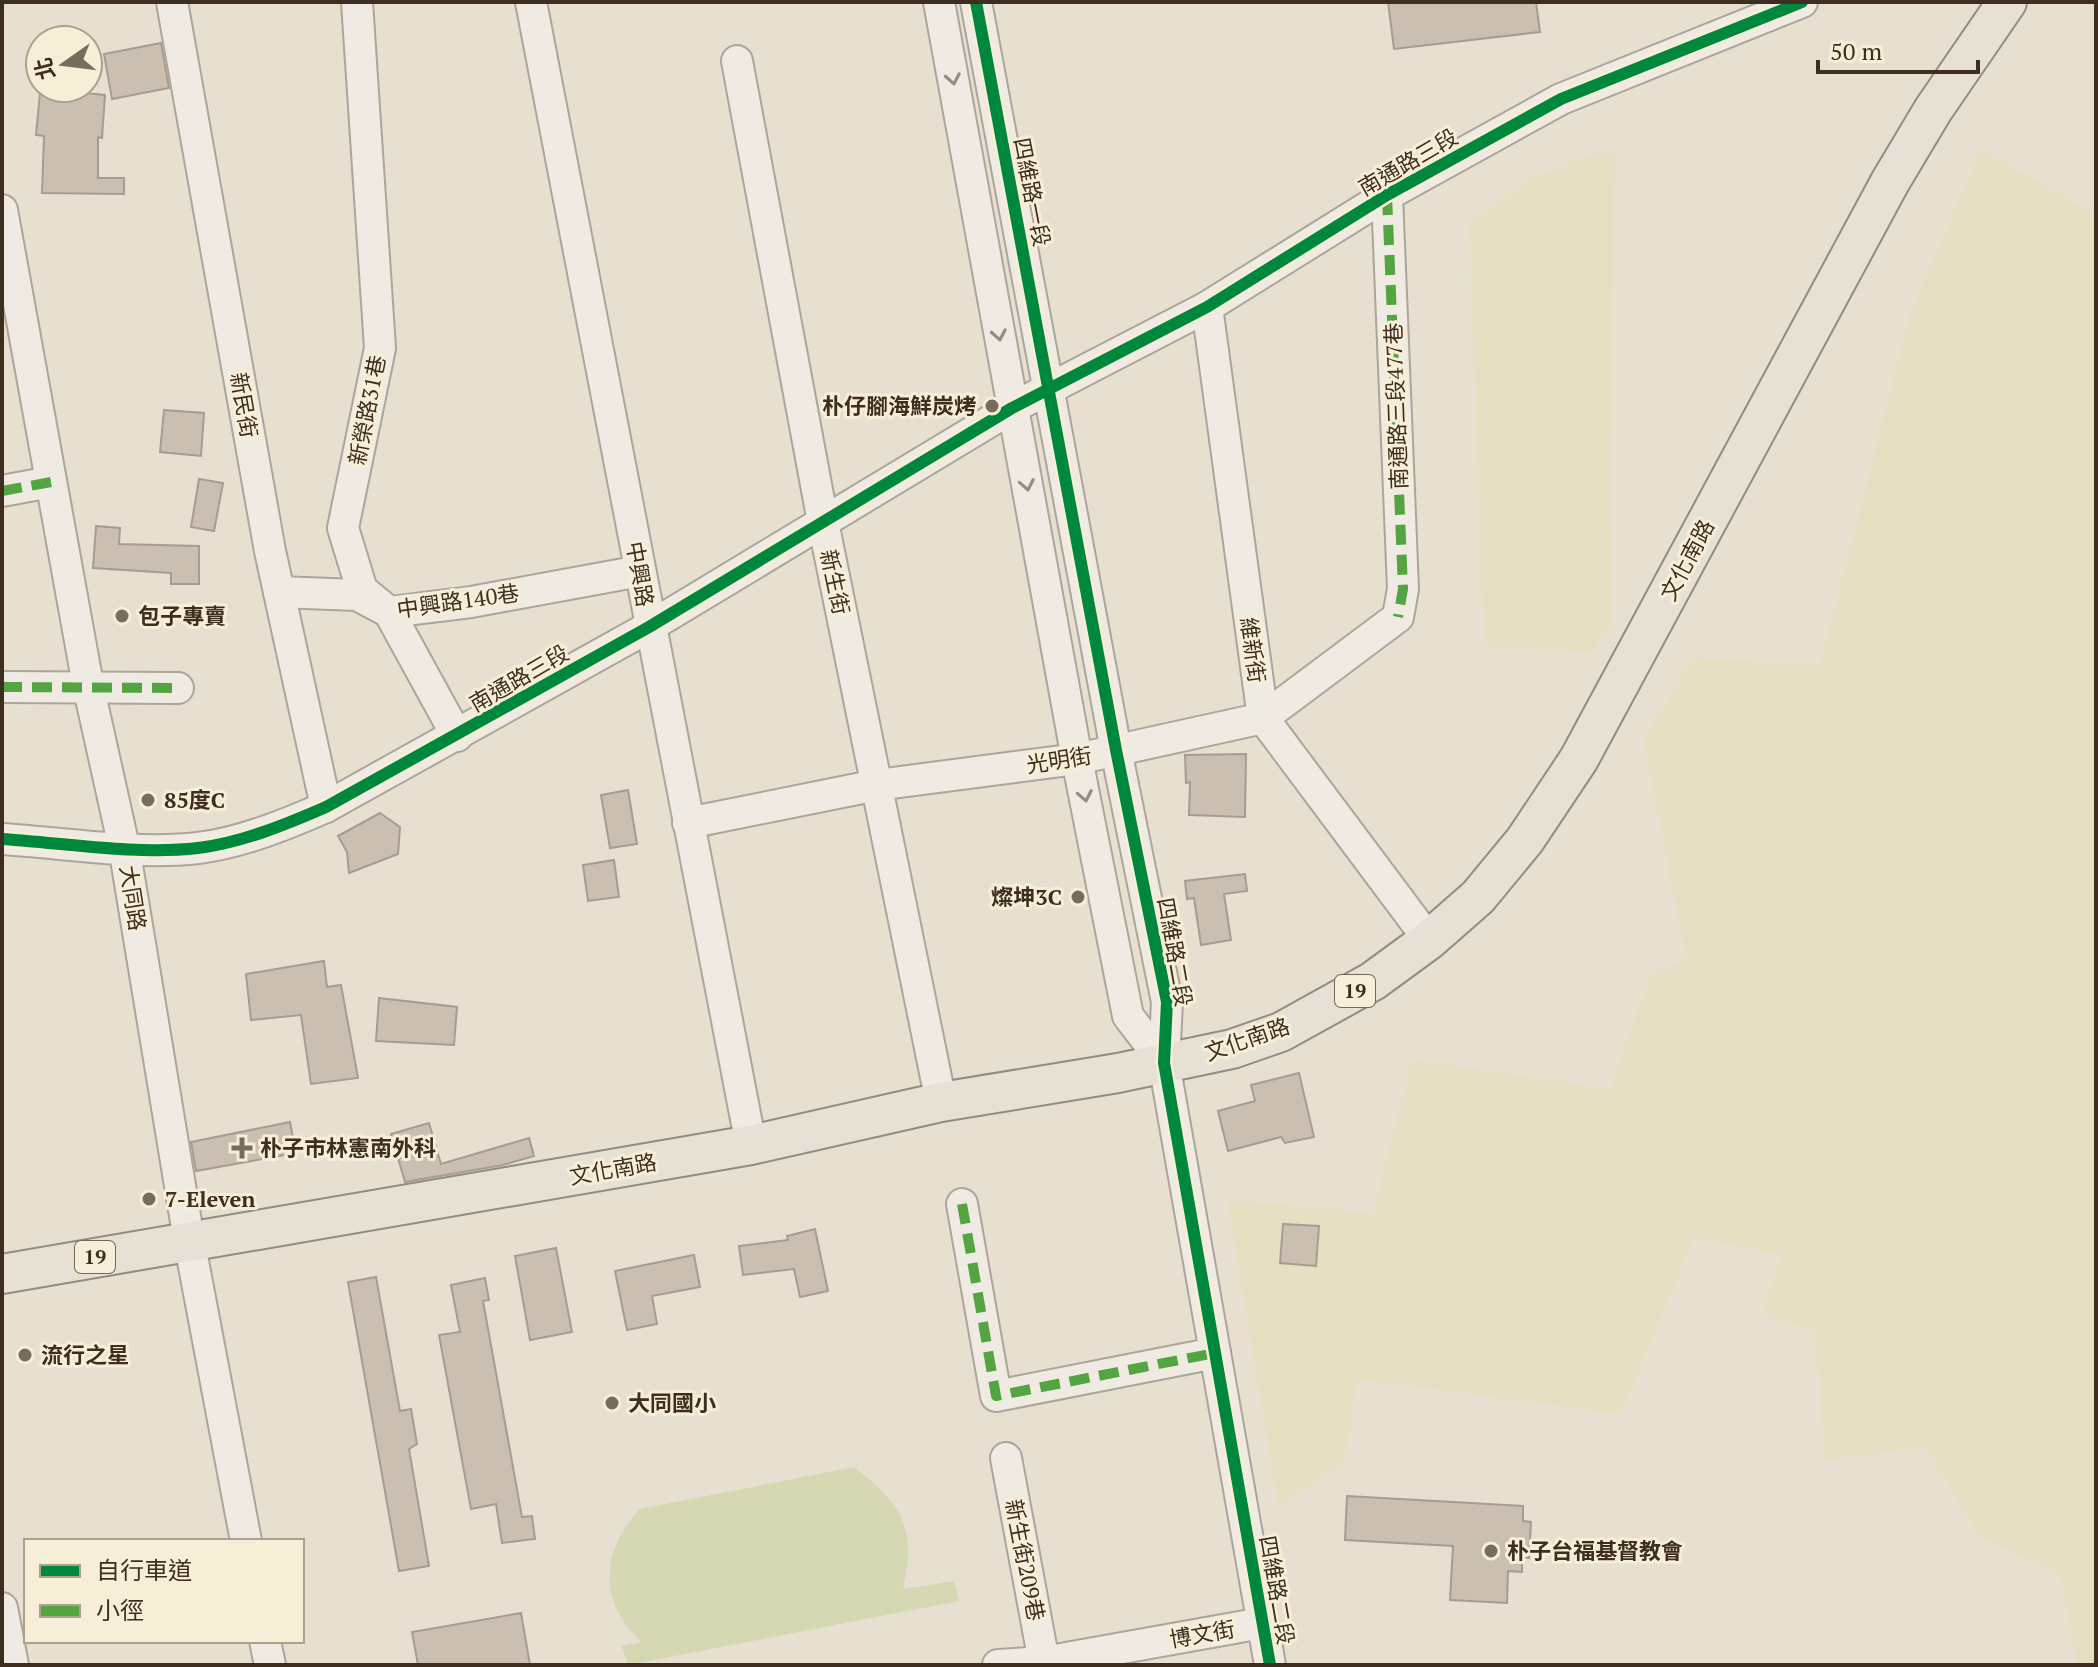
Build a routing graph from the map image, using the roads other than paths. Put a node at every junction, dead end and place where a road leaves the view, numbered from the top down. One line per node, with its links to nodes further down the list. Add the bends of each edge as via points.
1 (172, 2): 18 (street, 新民街)
2 (357, 2): 19 (street, 新榮路31巷, via 380,348 343,528 362,590)
3 (531, 2): 17 (street, 中興路)
4 (939, 2): 13 (street, one-way to 13)
5 (976, 2): 12 (street, 四維路一段)
6 (1802, 2): 9 (street, 南通路三段, via 1561,99)
7 (2007, 2): 34 (main road, 文化南路 / 19, via 1890,182 1579,759 1525,840 1478,897)
8 (737, 61): 16 (street, 新生街)
9 (1387, 195): 11 (street, 南通路三段); 20 (street, 南通路三段477巷, via 1403,589)
10 (2, 210): 14 (street, 大同路)
11 (1207, 307): 12 (street, 南通路三段); 25 (street, 維新街)
12 (1049, 389): 13 (street, 南通路三段); 27 (street, 四維路二段)
13 (1012, 408): 16 (street, 南通路三段); 28 (street, 四維路二段, one-way to 28)
14 (51, 482): 15 (street); 22 (street, 大同路)
15 (2, 491)
16 (823, 522): 21 (street, 南通路三段); 29 (street, 新生街)
17 (640, 571): 19 (street, 中興路140巷); 21 (street, 中興路)
18 (279, 592): 19 (street, 中興路140巷, via 357,595); 30 (street, 新民街)
19 (389, 612): 26 (street, 新榮路31巷)
20 (1398, 617): 25 (street, 光明街)
21 (649, 627): 26 (street, 南通路三段); 31 (street, 中興路)
22 (88, 685): 23 (street); 24 (street); 33 (street, 大同路)
23 (2, 687)
24 (178, 688)
25 (1263, 718): 27 (street, 光明街); 34 (street, 維新街)
26 (457, 736): 30 (street, 南通路三段)
27 (1116, 750): 28 (street, 光明街); 35 (street, 四維路二段, via 1167,1002)
28 (1077, 759): 29 (street, 光明街); 35 (street, 四維路二段, one-way to 35, via 1128,1016)
29 (877, 785): 31 (street, 光明街); 36 (street, 新生街)
30 (326, 807): 33 (street, 南通路三段, via 198,848)
31 (688, 823): 37 (street, 中興路)
32 (2, 839): 33 (street, 南通路三段)
33 (124, 847): 39 (street, 大同路)
34 (1429, 940): 35 (main road, 文化南路 / 19, via 1373,981 1281,1032)
35 (1164, 1063): 36 (main road, 文化南路 / 19); 41 (street, 四維路二段)
36 (941, 1102): 37 (main road, 文化南路 / 19)
37 (751, 1145): 39 (main road, 文化南路 / 19)
38 (962, 1204): 41 (street, via 996,1396)
39 (189, 1240): 40 (main road, 文化南路 / 19); 43 (street, 大同路)
40 (2, 1274)
41 (1215, 1353): 45 (street, 四維路二段)
42 (1006, 1458): 47 (street, 新生街209巷)
43 (246, 1539)
44 (2, 1608): 48 (street)
45 (1262, 1623): 47 (street, 博文街); 51 (street, 四維路二段)
46 (265, 1643): 49 (street)
47 (1044, 1662): 50 (street, 博文街)
48 (13, 1665)
49 (270, 1665)
50 (1003, 1665)
51 (1270, 1665)

